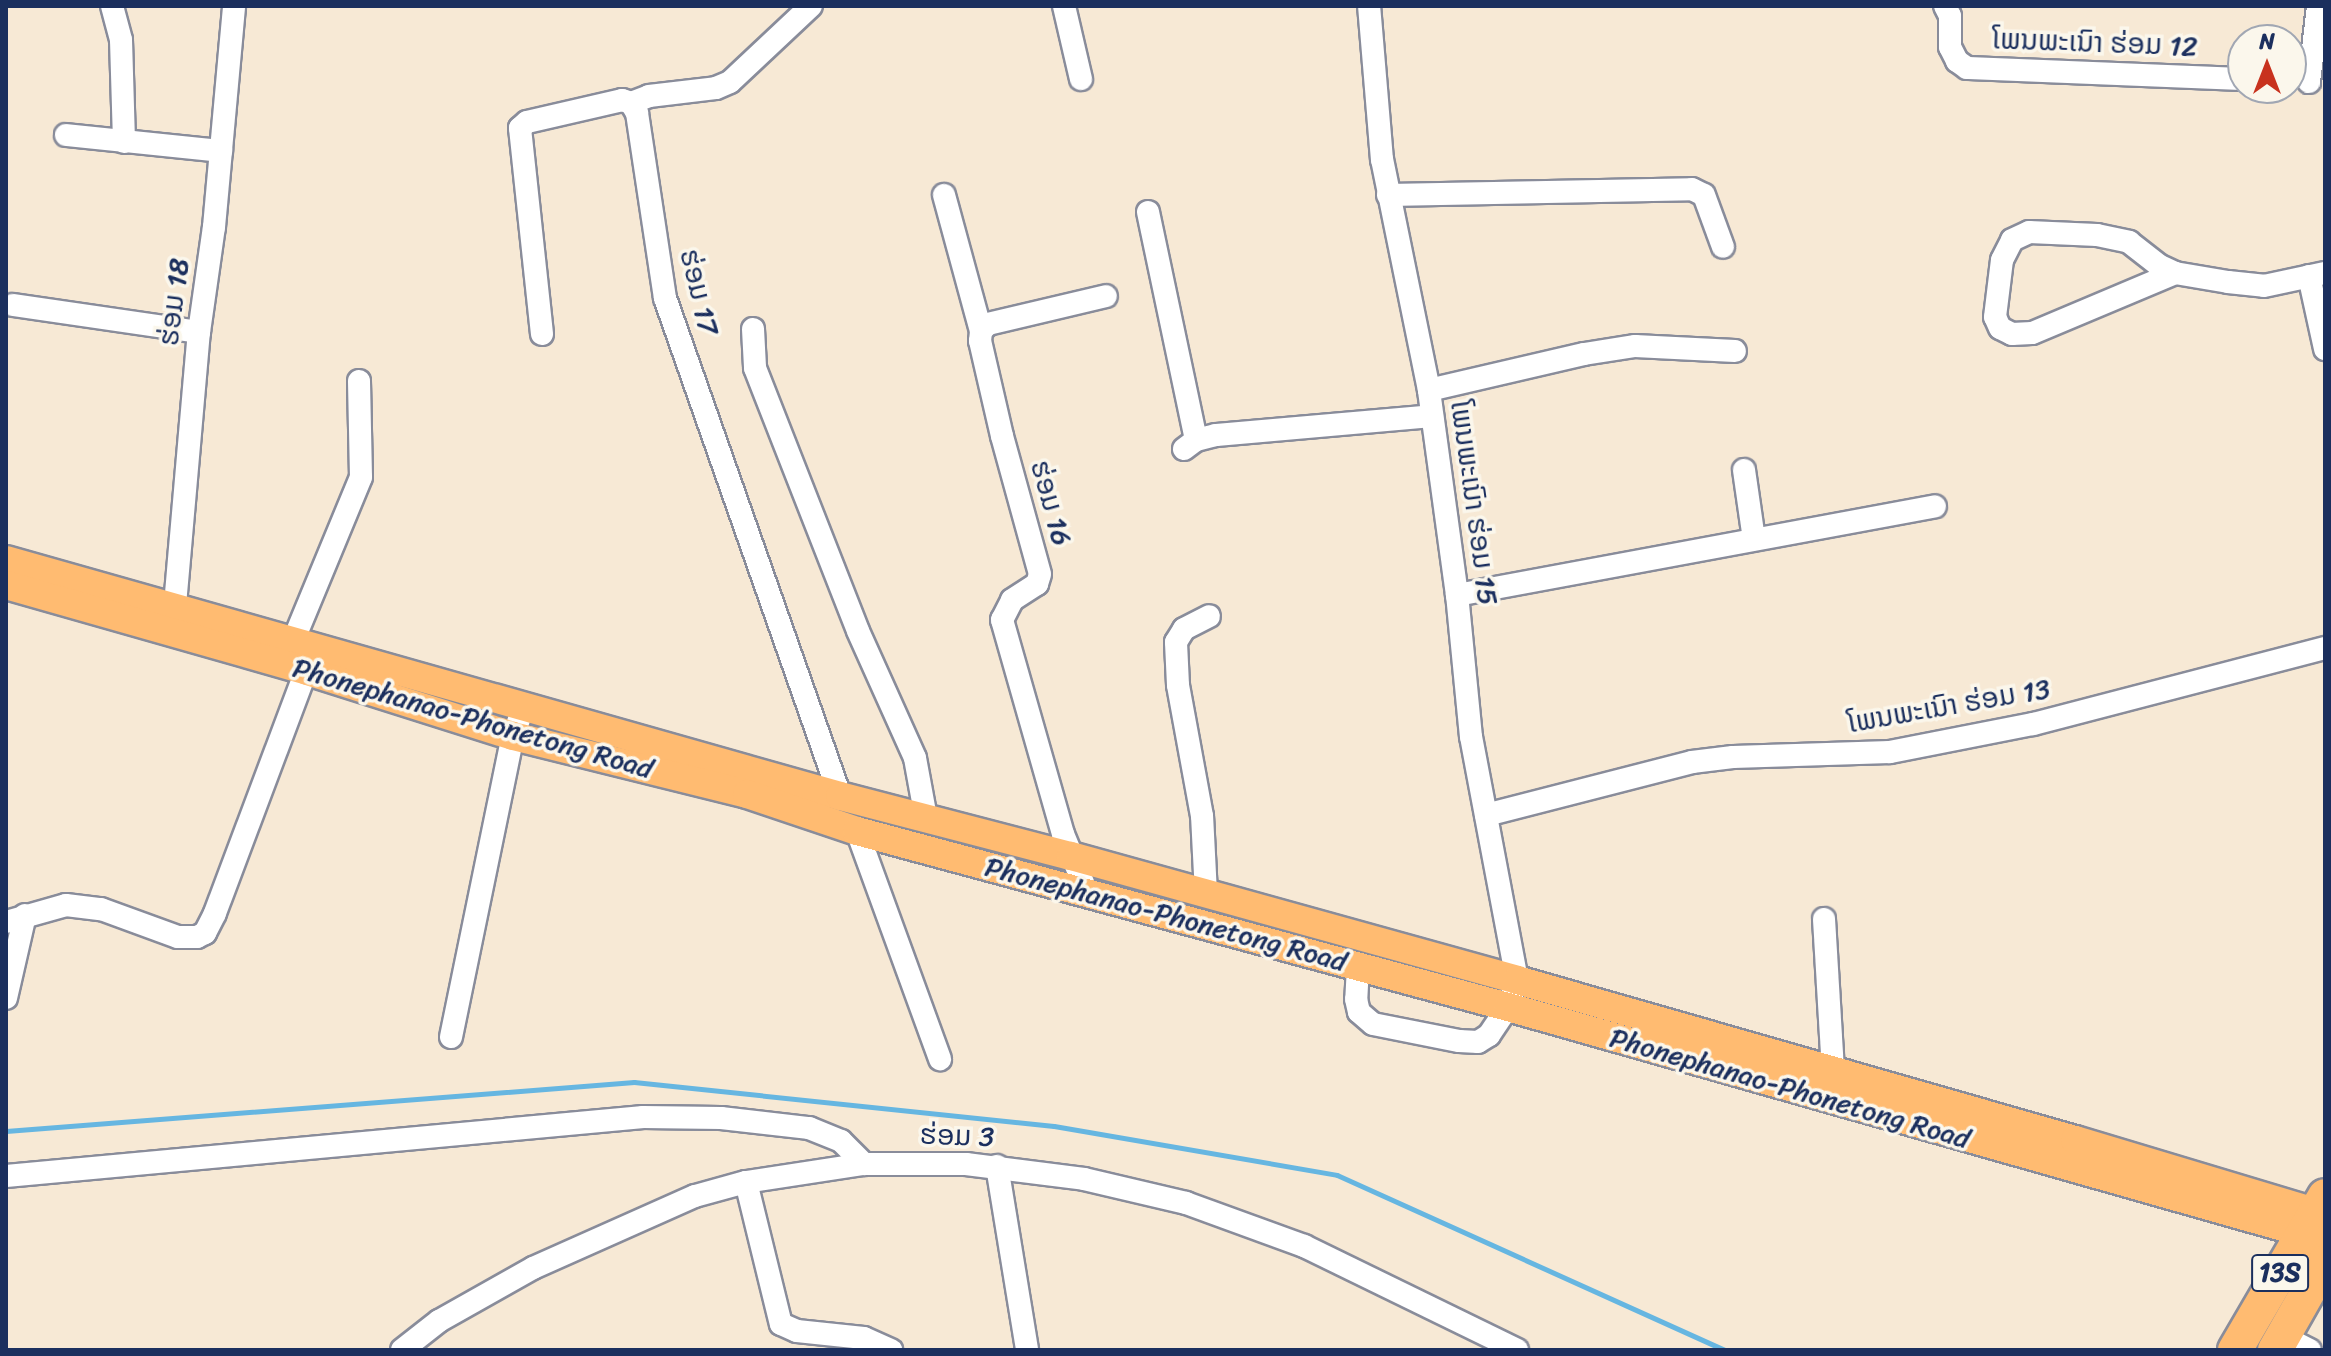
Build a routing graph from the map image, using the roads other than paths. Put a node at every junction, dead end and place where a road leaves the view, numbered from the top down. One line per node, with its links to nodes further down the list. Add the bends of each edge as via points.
1 (112, 6): 13 (street, via 123,65)
2 (234, 6): 14 (street, ຮ່ອມ 18)
3 (811, 6): 11 (street, via 730,82)
4 (1064, 6): 9 (street)
5 (1369, 6): 16 (street, ໂພນພະເນົາ ຮ່ອມ 15)
6 (1945, 6): 8 (street, ໂພນພະເນົາ ຮ່ອມ 12, via 1950,47 1967,68)
7 (2318, 6): 10 (street)
8 (2227, 78)
9 (1081, 79)
10 (2308, 82)
11 (631, 103): 26 (street, via 622,100 581,109 520,128); 45 (street, ຮ່ອມ 17, via 637,113 665,298)
12 (66, 135): 13 (street)
13 (124, 142): 14 (street)
14 (221, 151): 25 (street, ຮ່ອມ 18)
15 (944, 195): 24 (street)
16 (1388, 195): 18 (street, via 1692,189 1704,195); 30 (street, ໂພນພະເນົາ ຮ່ອມ 15)
17 (1148, 212): 31 (street, via 1190,445 1243,432)
18 (1723, 247)
19 (2175, 273): 19 (street, via 2129,242 2029,232 2012,240 2002,260 1995,317 2000,328 2012,334 2032,333); 20 (street, via 2264,286)
20 (2317, 274): 27 (street)
21 (1106, 296): 24 (street, via 993,323)
22 (13, 305): 25 (street)
23 (753, 329): 47 (street, via 755,368 858,631 915,758)
24 (981, 331): 49 (street, ຮ່ອມ 16, via 1002,436 1040,574 1037,584 1012,600 1002,620)
25 (199, 332): 38 (street, ຮ່ອມ 18)
26 (542, 334)
27 (2325, 349)
28 (1735, 351): 30 (street, via 1635,346)
29 (359, 381): 41 (street, via 361,477)
30 (1429, 390): 31 (street, ໂພນພະເນົາ ຮ່ອມ 15)
31 (1432, 416): 37 (street, ໂພນພະເນົາ ຮ່ອມ 15)
32 (1744, 470): 34 (street)
33 (1935, 506): 34 (street)
34 (1754, 539): 37 (street)
35 (6, 560): 38 (main road, Phonephanao-Phonetong Road)
36 (6, 585): 41 (main road, Phonephanao-Phonetong Road)
37 (1457, 595): 46 (street, ໂພນພະເນົາ ຮ່ອມ 15, via 1471,737)
38 (175, 605): 41 (main road, Phonephanao-Phonetong Road)
39 (1209, 616): 51 (street, via 1184,629 1176,642 1178,685 1202,816)
40 (2325, 648): 46 (street, ໂພນພະເນົາ ຮ່ອມ 13, via 2033,724 1904,750 1692,762)
41 (305, 652): 42 (main road, Phonephanao-Phonetong Road); 43 (main road, Phonephanao-Phonetong Road); 52 (street, via 205,933 178,937 101,909 66,905)
42 (524, 705): 43 (street); 44 (main road, Phonephanao-Phonetong Road)
43 (513, 736): 44 (main road, Phonephanao-Phonetong Road); 58 (street)
44 (750, 782): 45 (main road, Phonephanao-Phonetong Road); 48 (main road, Phonephanao-Phonetong Road)
45 (840, 796): 47 (main road, Phonephanao-Phonetong Road)
46 (1486, 815): 55 (street, ໂພນພະເນົາ ຮ່ອມ 15)
47 (926, 818): 49 (main road, Phonephanao-Phonetong Road)
48 (857, 831): 50 (main road, Phonephanao-Phonetong Road); 59 (street)
49 (1071, 856): 50 (street, ຮ່ອມ 16); 51 (main road, Phonephanao-Phonetong Road)
50 (1086, 890): 54 (main road, Phonephanao-Phonetong Road)
51 (1206, 894): 55 (main road, Phonephanao-Phonetong Road)
52 (15, 918): 56 (street)
53 (1824, 919): 60 (street)
54 (1358, 966): 57 (main road, Phonephanao-Phonetong Road); 57 (street, ໂພນພະເນົາ ຮ່ອມ 15, via 1359,1012 1373,1024 1478,1042)
55 (1517, 980): 57 (street, ໂພນພະເນົາ ຮ່ອມ 15); 60 (main road, Phonephanao-Phonetong Road)
56 (6, 998)
57 (1508, 1007): 65 (main road, Phonephanao-Phonetong Road)
58 (451, 1037)
59 (940, 1059)
60 (1833, 1071): 65 (main road, Phonephanao-Phonetong Road)
61 (864, 1164): 62 (street, ຮ່ອມ 3); 63 (street, via 841,1141 809,1128 721,1118 643,1117); 64 (street, ຮ່ອມ 3)
62 (997, 1166): 70 (street); 71 (street, ຮ່ອມ 3, via 1084,1179 1199,1208 1304,1246)
63 (6, 1176)
64 (746, 1182): 68 (street, ຮ່ອມ 3, via 695,1196 533,1268 439,1321); 69 (street, via 781,1324 797,1331 864,1338)
65 (2319, 1221): 72 (highway, 13S)
66 (2325, 1262): 67 (highway, 13S)
67 (2290, 1346)
68 (402, 1350)
69 (891, 1350)
70 (1027, 1350)
71 (1517, 1350)
72 (2235, 1350)

